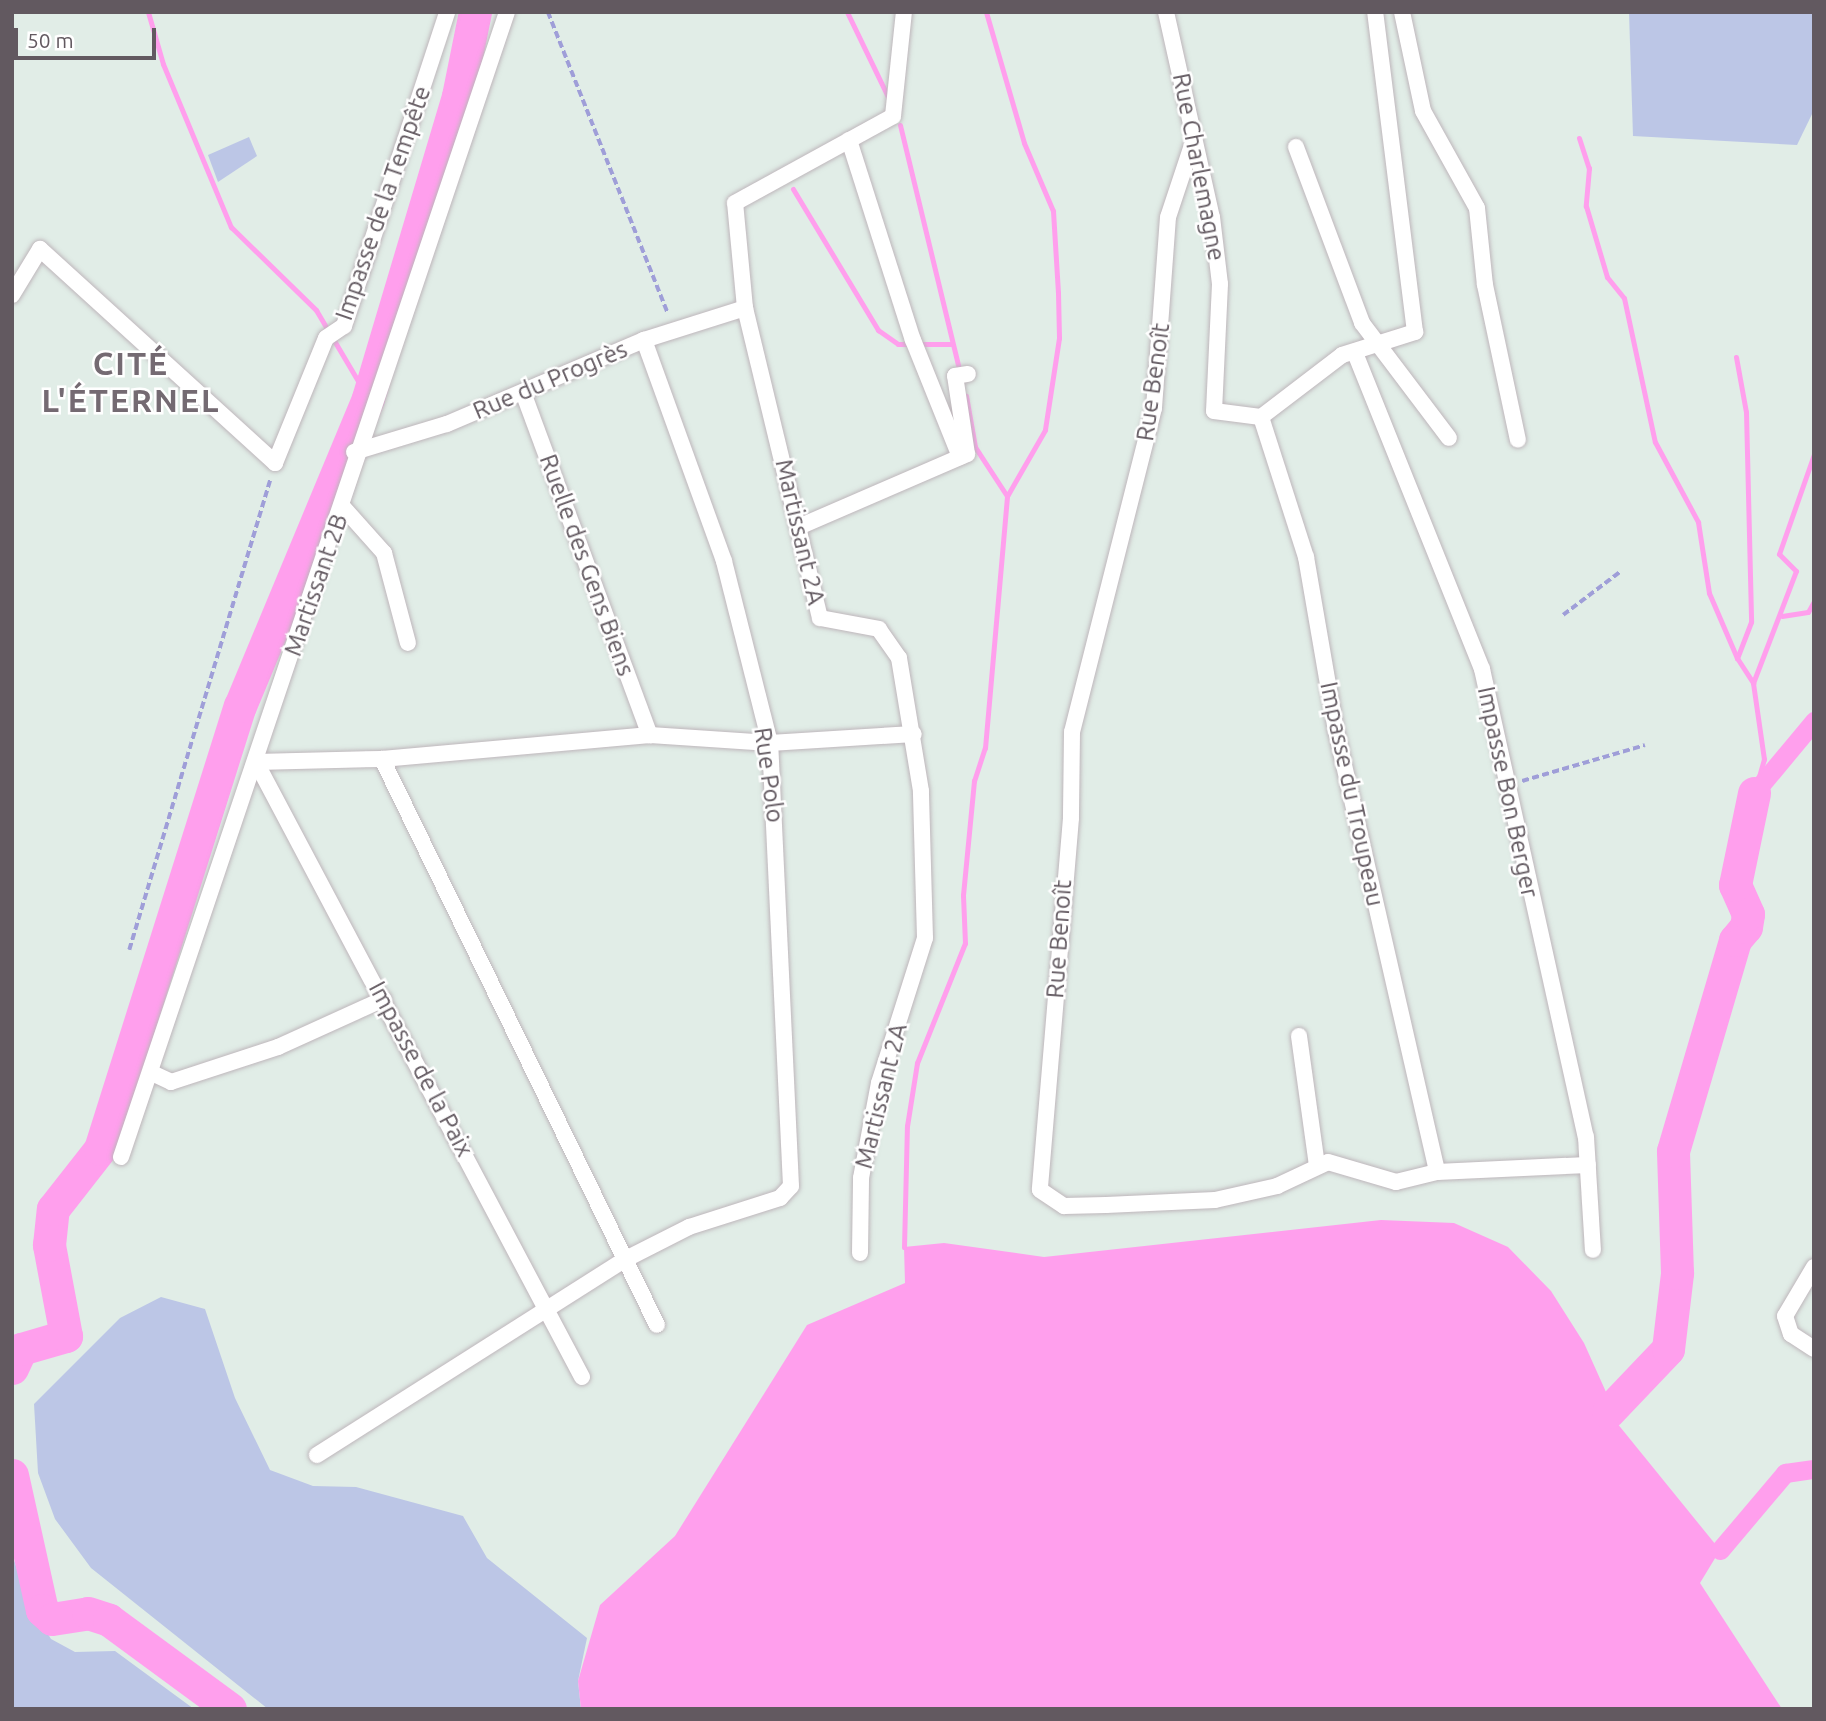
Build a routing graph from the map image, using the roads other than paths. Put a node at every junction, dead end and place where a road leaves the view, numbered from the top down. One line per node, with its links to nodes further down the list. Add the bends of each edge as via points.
1 (446, 12): 10 (street, Impasse de la Tempête, via 344,326 326,338 275,463 40,249)
2 (507, 12): 20 (street, Martissant 2B)
3 (904, 12): 8 (street, Martissant 2A, via 893,116)
4 (1166, 12): 7 (street, Rue Charlemagne)
5 (1375, 12): 13 (street, via 1415,332)
6 (1402, 12): 19 (street, via 1423,111 1477,208 1485,285)
7 (1195, 136): 17 (street, Rue Charlemagne, via 1220,284 1214,411); 34 (street, Rue Benoît, via 1168,217 1154,408 1072,732 1071,818 1039,1184 1048,1199 1064,1206 1215,1200 1277,1186)
8 (849, 140): 11 (street, Martissant 2A, via 735,203); 21 (street, via 913,340)
9 (1296, 147): 13 (street)
10 (12, 295)
11 (745, 308): 12 (street, Rue du Progrès); 23 (street, Martissant 2A)
12 (644, 340): 16 (street, Rue du Progrès); 27 (street, Rue Polo, via 724,561)
13 (1373, 342): 14 (street); 18 (street)
14 (1355, 353): 17 (street, via 1342,355); 35 (street, Impasse Bon Berger, via 1482,669)
15 (961, 375): 21 (street, via 967,454)
16 (524, 395): 20 (street, Rue du Progrès); 26 (street, Ruelle des Gens Biens)
17 (1261, 417): 36 (street, Impasse du Troupeau, via 1306,557 1336,730)
18 (1449, 438)
19 (1518, 440)
20 (354, 452): 22 (street, Martissant 2B)
21 (960, 457): 23 (street)
22 (343, 507): 24 (street, via 384,552); 29 (street, Martissant 2B)
23 (801, 526): 25 (street, Martissant 2A, via 820,618 879,629 899,658)
24 (408, 642)
25 (914, 734): 27 (street); 38 (street, Martissant 2A, via 925,937 879,1083 861,1178)
26 (650, 736): 27 (street); 28 (street)
27 (770, 743): 39 (street, Rue Polo, via 791,1186 780,1198 689,1227)
28 (382, 758): 29 (street); 39 (street)
29 (256, 762): 30 (street, Impasse de la Paix); 32 (street, Martissant 2B)
30 (384, 999): 32 (street, via 278,1047 171,1082); 41 (street, Impasse de la Paix)
31 (1300, 1036): 34 (street)
32 (152, 1073): 33 (street, Martissant 2B)
33 (121, 1157)
34 (1317, 1165): 36 (street, via 1338,1162 1376,1181)
35 (1588, 1166): 36 (street); 37 (street, Impasse Bon Berger)
36 (1437, 1172)
37 (1593, 1250)
38 (860, 1252)
39 (626, 1259): 41 (street); 42 (street)
40 (1814, 1267): 43 (street, via 1785,1316 1791,1334)
41 (548, 1313): 44 (street, Impasse de la Paix); 45 (street)
42 (657, 1325)
43 (1814, 1349)
44 (582, 1377)
45 (317, 1455)

